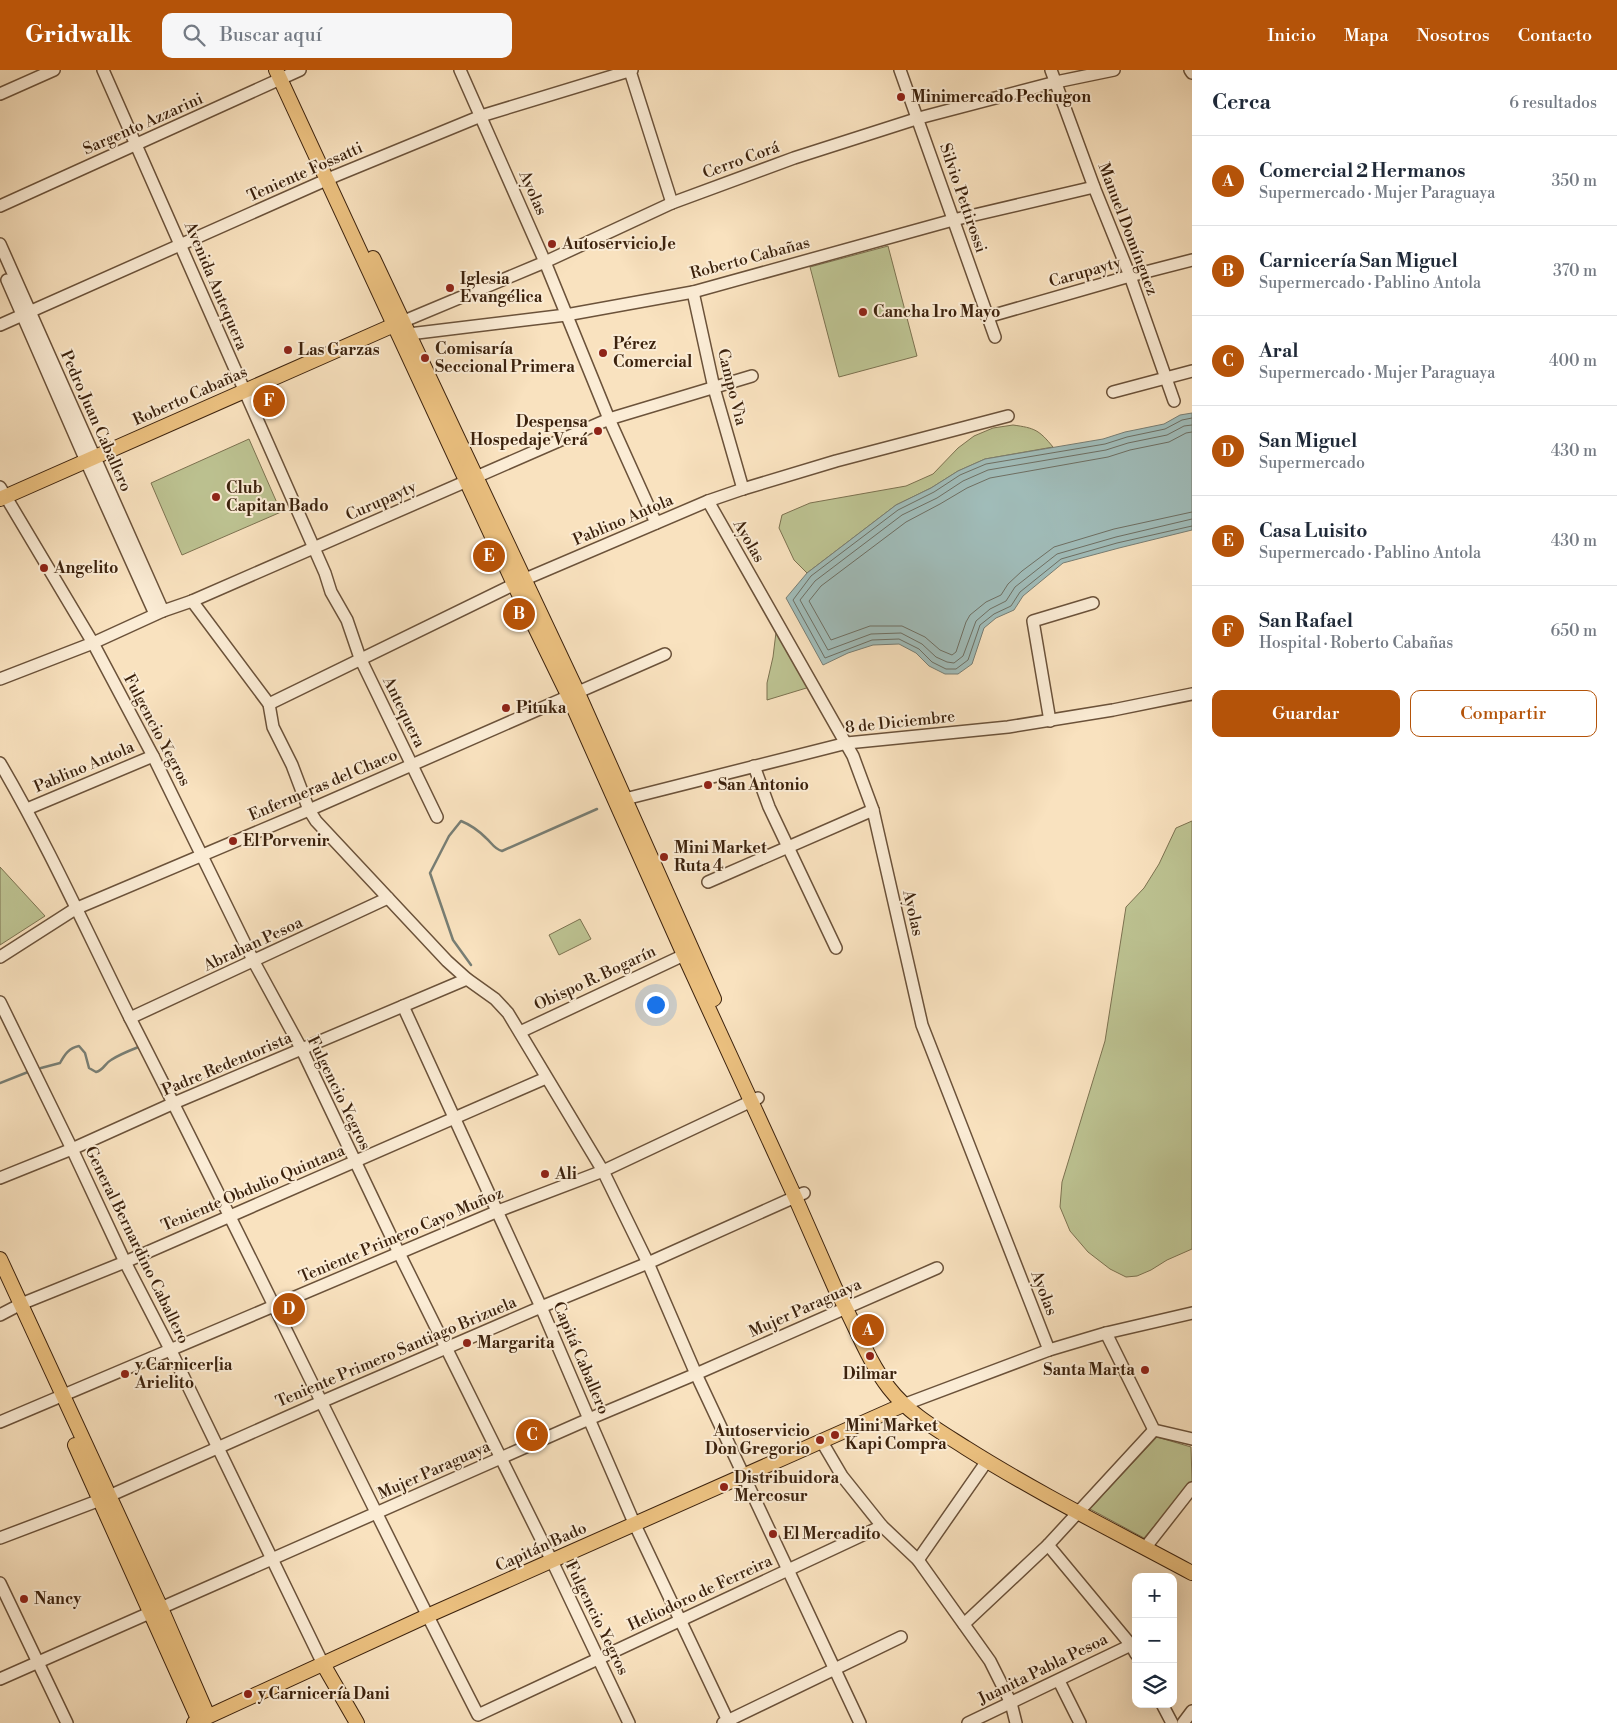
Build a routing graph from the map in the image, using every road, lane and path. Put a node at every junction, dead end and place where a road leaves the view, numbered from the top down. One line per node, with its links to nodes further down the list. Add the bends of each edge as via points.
1 (54, 70): 12 (street)
2 (96, 70): 15 (street, Avenida Antequera)
3 (103, 70): 15 (street, Avenida Antequera)
4 (460, 70): 13 (street, Ayolas)
5 (631, 70): 9 (street, Teniente Fossatti); 18 (street)
6 (900, 70): 14 (street, Silvio Pettirossi)
7 (1051, 70): 11 (street, Manuel Domínguez)
8 (1114, 70): 11 (street, Cerro Corá)
9 (618, 72): 13 (street, Teniente Fossatti)
10 (286, 73): 15 (street, Sargento Azzarini); 16 (main road)
11 (1056, 82): 14 (street, Cerro Corá); 17 (street, Manuel Domínguez)
12 (0, 94)
13 (481, 116): 16 (street, Teniente Fossatti); 25 (street, Ayolas)
14 (919, 118): 18 (street, Cerro Corá, via 794,158); 20 (street, Silvio Pettirossi)
15 (133, 147): 19 (street, Sargento Azzarini); 22 (street, Avenida Antequera)
16 (331, 178): 22 (street, Teniente Fossatti); 31 (main road)
17 (1094, 187): 20 (street, Roberto Cabañas); 26 (street, Manuel Domínguez)
18 (672, 203): 25 (street, Cerro Corá)
19 (0, 206)
20 (954, 220): 27 (street, Roberto Cabañas); 30 (street, Silvio Pettirossi)
21 (0, 244): 28 (street, Pedro Juan Caballero)
22 (178, 246): 28 (street, Teniente Fossatti); 40 (street, Avenida Antequera)
23 (1192, 260): 26 (street, Carupayty)
24 (0, 262): 28 (street, Pedro Juan Caballero)
25 (545, 262): 29 (street, Ayolas); 31 (street, Cerro Corá)
26 (1130, 276): 30 (street, Carupayty); 37 (street, Manuel Domínguez)
27 (693, 292): 29 (street, Roberto Cabañas); 38 (street, Campo Vìa)
28 (26, 314): 32 (street, Teniente Fossatti); 44 (street, Pedro Juan Caballero)
29 (566, 315): 33 (street, Roberto Cabañas); 43 (street, Ayolas)
30 (987, 317): 34 (street, Silvio Pettirossi)
31 (398, 323): 33 (main road); 40 (main road, Roberto Cabañas); 45 (main road)
32 (0, 325)
33 (409, 334): 45 (main road)
34 (995, 337)
35 (1192, 371): 37 (street)
36 (752, 376): 38 (street, Curupayty)
37 (1166, 378): 39 (street); 41 (street, Manuel Domínguez)
38 (714, 388): 43 (street, Curupayty); 46 (street, Campo Vìa)
39 (1113, 392)
40 (242, 393): 44 (main road, Roberto Cabañas); 50 (street, Avenida Antequera)
41 (1174, 401)
42 (1008, 416): 46 (street, Pablino Antola)
43 (609, 419): 45 (street, Curupayty); 49 (street, Ayolas)
44 (90, 459): 47 (main road, Roberto Cabañas); 54 (street, Pedro Juan Caballero)
45 (470, 479): 50 (street, Curupayty); 51 (main road)
46 (743, 489): 48 (street, Pablino Antola)
47 (2, 494): 56 (street, Fulgencio Yegros)
48 (708, 501): 49 (street, Pablino Antola); 64 (street, Ayolas)
49 (656, 523): 51 (street, Pablino Antola)
50 (311, 549): 52 (street, Curupayty); 55 (street, Avenida Antequera, via 319,576)
51 (518, 582): 58 (street, Pablino Antola); 60 (main road)
52 (192, 601): 54 (street, Curupayty); 62 (street)
53 (1093, 603): 63 (street, via 1033,621)
54 (159, 613): 56 (street, Curupayty)
55 (347, 620): 58 (street, Antequera)
56 (92, 643): 59 (street, Curupayty); 65 (street, Fulgencio Yegros)
57 (665, 654): 60 (street, Enfermeras del Chaco)
58 (360, 658): 62 (street, Pablino Antola); 67 (street, Antequera)
59 (0, 679)
60 (572, 693): 67 (street, Enfermeras del Chaco); 69 (main road)
61 (1192, 694): 63 (street, 8 de Diciembre)
62 (269, 704): 71 (street, via 273,727)
63 (1050, 720): 64 (street, 8 de Diciembre, via 1008,728)
64 (847, 743): 68 (street, 8 de Diciembre); 72 (street, Ayolas)
65 (153, 756): 70 (street, Pablino Antola); 75 (street, Fulgencio Yegros)
66 (0, 763): 70 (street)
67 (412, 765): 71 (street, Enfermeras del Chaco); 73 (street, Antequera)
68 (754, 766): 69 (street, 8 de Diciembre); 74 (street, via 769,807)
69 (620, 800): 80 (main road); 90 (main road)
70 (27, 809): 78 (street)
71 (309, 810): 75 (street, Enfermeras del Chaco); 77 (street)
72 (873, 810): 74 (street); 114 (street, Ayolas, via 922,1025)
73 (437, 817)
74 (789, 846): 76 (street); 79 (street)
75 (202, 854): 78 (street, Enfermeras del Chaco); 82 (street, Fulgencio Yegros)
76 (708, 882)
77 (388, 898): 82 (street, Abrahan Pesoa); 83 (street)
78 (75, 909): 81 (street, Enfermeras del Chaco); 86 (street)
79 (836, 948)
80 (684, 955): 87 (street, Obispo R. Bogarín); 90 (main road)
81 (0, 957)
82 (254, 962): 86 (street, Abrahan Pesoa); 88 (street, Fulgencio Yegros)
83 (467, 979): 85 (street, Padre Redentorista); 87 (street, via 495,999)
84 (0, 1002): 93 (street, General Bernardino Caballero)
85 (403, 1006): 88 (street, Padre Redentorista); 92 (street, Capitá Caballero)
86 (130, 1018): 91 (street)
87 (520, 1032): 89 (street)
88 (302, 1050): 91 (street, Padre Redentorista); 94 (street, Fulgencio Yegros)
89 (546, 1078): 92 (street, Teniente Obdulio Quintana); 95 (street)
90 (754, 1099): 95 (street, Teniente Primero Cayo Muñoz); 97 (main road)
91 (174, 1103): 93 (street, Padre Redentorista); 99 (street)
92 (456, 1118): 94 (street, Teniente Obdulio Quintana); 98 (street, Capitá Caballero)
93 (72, 1149): 96 (street, Padre Redentorista); 102 (street, General Bernardino Caballero)
94 (355, 1162): 99 (street, Teniente Obdulio Quintana); 100 (street, Fulgencio Yegros)
95 (603, 1171): 98 (street, Teniente Primero Cayo Muñoz); 103 (street)
96 (0, 1178)
97 (800, 1195): 103 (street, Teniente Primero Santiago Brizuela); 106 (main road, via 840,1286)
98 (498, 1211): 100 (street, Teniente Primero Cayo Muñoz); 109 (street, Capitá Caballero)
99 (230, 1216): 102 (street, Teniente Obdulio Quintana); 108 (street)
100 (399, 1253): 108 (street, Teniente Primero Cayo Muñoz); 113 (street, Fulgencio Yegros)
101 (0, 1260): 107 (main road)
102 (124, 1262): 107 (street, Teniente Obdulio Quintana); 115 (street, General Bernardino Caballero)
103 (648, 1264): 109 (street, Teniente Primero Santiago Brizuela); 116 (street)
104 (937, 1268): 106 (street, Mujer Paraguaya)
105 (0, 1278): 107 (main road)
106 (844, 1304): 116 (street, Mujer Paraguaya); 119 (main road, via 879,1374)
107 (17, 1306): 111 (street, Teniente Obdulio Quintana); 117 (main road)
108 (274, 1306): 115 (street, Teniente Primero Cayo Muñoz); 118 (street)
109 (542, 1307): 113 (street, Teniente Primero Santiago Brizuela); 120 (street, Capitá Caballero)
110 (1192, 1313): 112 (street)
111 (0, 1315)
112 (1106, 1334): 114 (street); 122 (street)
113 (446, 1348): 118 (street, Teniente Primero Santiago Brizuela); 126 (street, Fulgencio Yegros)
114 (1049, 1350): 119 (street)
115 (171, 1351): 117 (street, Teniente Primero Cayo Muñoz); 125 (street, General Bernardino Caballero)
116 (696, 1374): 120 (street, Mujer Paraguaya); 128 (street)
117 (59, 1398): 121 (street, Teniente Primero Cayo Muñoz); 130 (main road)
118 (321, 1402): 125 (street, Teniente Primero Santiago Brizuela); 132 (street)
119 (903, 1405): 124 (main road, Capitán Bado); 127 (main road)
120 (589, 1420): 126 (street, Mujer Paraguaya); 133 (street, Capitá Caballero)
121 (0, 1422)
122 (1154, 1430): 123 (street); 131 (street)
123 (1192, 1440)
124 (822, 1442): 128 (main road, Capitán Bado); 134 (street, via 842,1476)
125 (217, 1447): 130 (street, Teniente Primero Santiago Brizuela); 138 (street, General Bernardino Caballero)
126 (501, 1458): 132 (street, Mujer Paraguaya); 140 (street, Fulgencio Yegros)
127 (987, 1461): 131 (main road); 139 (street)
128 (744, 1474): 133 (main road, Capitán Bado); 141 (street)
129 (1192, 1488): 137 (street)
130 (104, 1497): 135 (street, Teniente Primero Santiago Brizuela); 144 (main road)
131 (1078, 1513): 136 (street); 137 (main road)
132 (376, 1514): 138 (street, Mujer Paraguaya); 145 (street)
133 (635, 1525): 140 (main road, Capitán Bado); 146 (street, Capitá Caballero)
134 (882, 1526): 139 (street); 141 (street, Heliodoro de Ferreira)
135 (0, 1538)
136 (1048, 1545): 147 (street); 149 (street)
137 (1145, 1548): 142 (main road)
138 (272, 1560): 144 (street, Mujer Paraguaya); 153 (street, General Bernardino Caballero)
139 (918, 1560): 147 (street)
140 (552, 1561): 145 (main road, Capitán Bado); 151 (street, Fulgencio Yegros)
141 (788, 1570): 146 (street, Heliodoro de Ferreira); 154 (street)
142 (1192, 1573)
143 (0, 1583): 152 (street)
144 (156, 1610): 152 (street, Mujer Paraguaya); 160 (main road)
145 (427, 1616): 151 (street, Heliodoro de Ferreira, via 478,1715); 153 (main road, Capitán Bado)
146 (680, 1620): 151 (street, Heliodoro de Ferreira); 161 (street, Capitá Caballero)
147 (964, 1624): 157 (street, via 990,1661)
148 (901, 1638): 154 (street)
149 (1132, 1649)
150 (1132, 1650): 156 (street, Juanita Pabla Pesoa)
151 (599, 1658): 164 (street, Fulgencio Yegros)
152 (39, 1663): 155 (street, Mujer Paraguaya); 162 (street)
153 (323, 1664): 160 (main road, Capitán Bado); 163 (main road)
154 (835, 1670): 161 (street); 165 (street)
155 (0, 1680)
156 (1059, 1680): 157 (street, Juanita Pabla Pesoa); 168 (street)
157 (1011, 1703): 166 (street, Juanita Pabla Pesoa); 167 (street)
158 (1164, 1708): 169 (street)
159 (1192, 1710): 170 (street)
160 (202, 1721)
161 (726, 1722)
162 (67, 1723)
163 (357, 1723)
164 (629, 1723)
165 (860, 1723)
166 (968, 1723)
167 (1016, 1723)
168 (1080, 1723)
169 (1172, 1723)
170 (1183, 1723)

